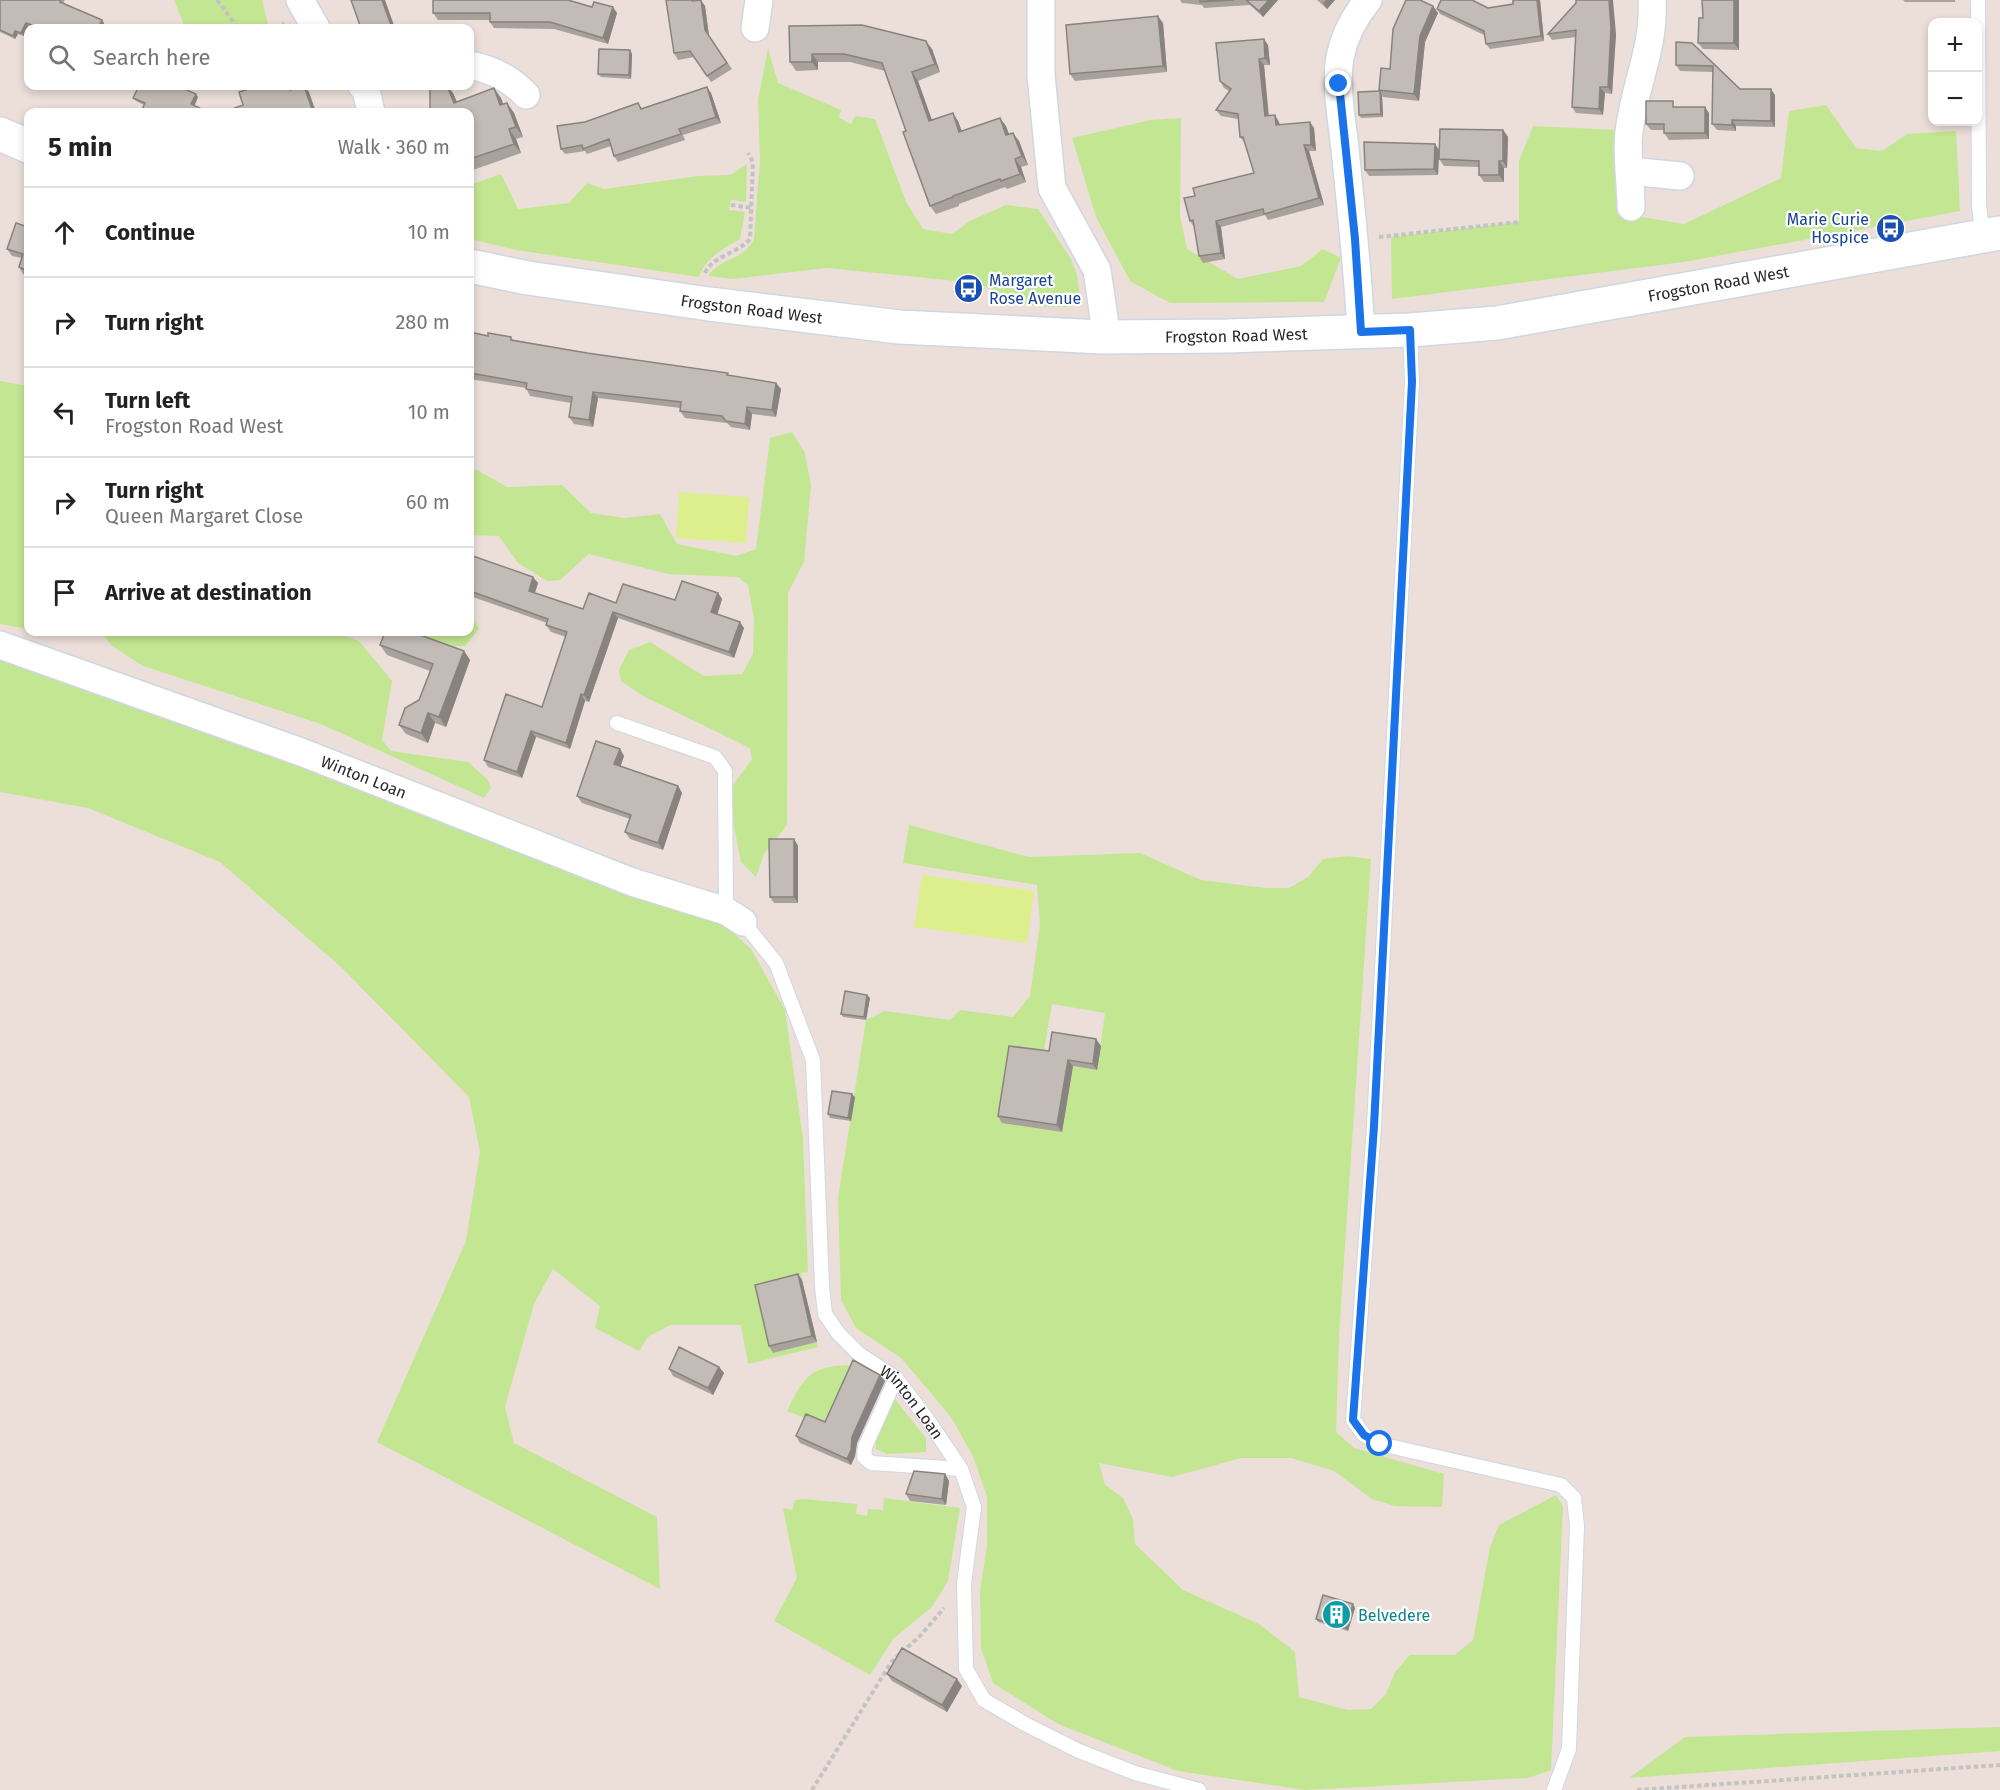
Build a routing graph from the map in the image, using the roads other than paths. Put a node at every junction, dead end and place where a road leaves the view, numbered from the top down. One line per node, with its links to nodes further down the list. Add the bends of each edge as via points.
1 (300, 0): 7 (street)
2 (759, 0): 8 (street)
3 (1041, 0): 18 (street, via 1041,75 1052,188 1097,270)
4 (1368, 0): 17 (street, via 1347,34 1340,58 1339,84)
5 (1652, 0): 11 (street, via 1650,46 1635,94 1628,135)
6 (1978, 0): 14 (lane, via 1979,206)
7 (314, 24)
8 (755, 28)
9 (474, 66): 10 (street, via 515,83)
10 (526, 95)
11 (1630, 171): 12 (street); 13 (street)
12 (1680, 176)
13 (1631, 207)
14 (1991, 235): 16 (main road, Frogston Road West, via 1497,323)
15 (474, 267): 18 (main road, Frogston Road West, via 709,304 899,327)
16 (1410, 330): 17 (main road, Frogston Road West); 25 (lane, via 1412,382 1374,1126 1353,1420 1364,1435 1380,1444 1561,1485 1575,1498 1569,1749)
17 (1361, 332): 18 (main road, Frogston Road West)
18 (1103, 337)
19 (0, 645): 21 (street, Winton Loan, via 301,752 632,882)
20 (618, 723): 21 (lane, via 715,757 725,771)
21 (734, 916): 22 (lane, Winton Loan, via 776,963 813,1060 825,1314 859,1354)
22 (896, 1378): 23 (lane, Winton Loan); 23 (lane, via 864,1457 871,1463)
23 (961, 1468): 24 (lane, Winton Loan, via 974,1507 964,1584 966,1669 984,1700 1079,1750 1135,1773)
24 (1198, 1790)
25 (1554, 1790)

